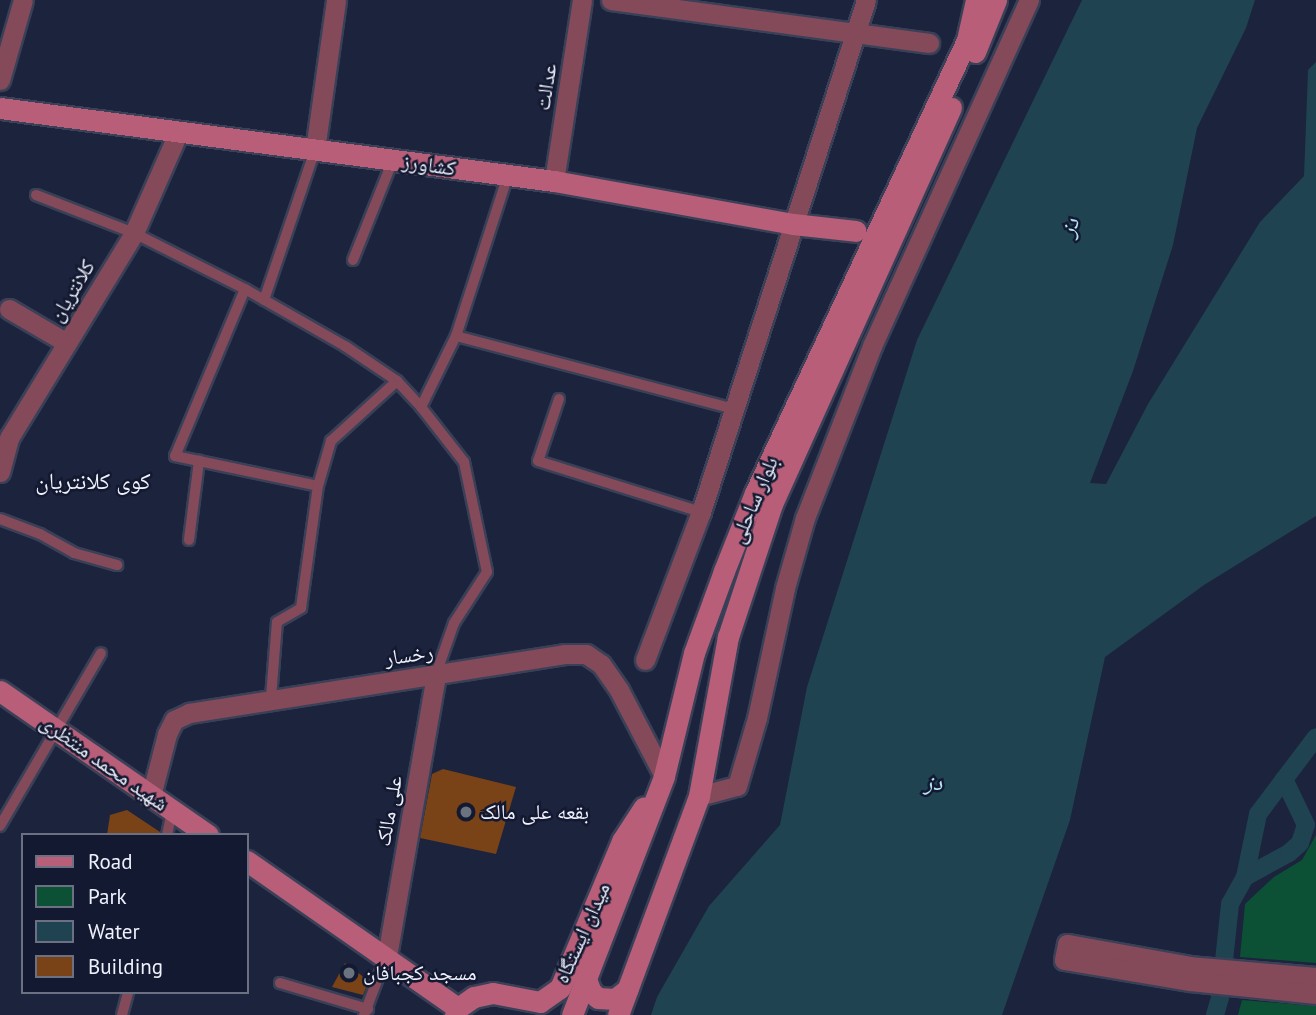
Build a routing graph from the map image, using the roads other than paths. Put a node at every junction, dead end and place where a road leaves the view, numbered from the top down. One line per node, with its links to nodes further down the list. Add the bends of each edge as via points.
1 (23, 0): 11 (street)
2 (336, 0): 14 (street)
3 (582, 0): 17 (street, عدالت)
4 (611, 0): 9 (street)
5 (866, 0): 9 (street)
6 (976, 0): 41 (main road, بلوار ساحلی, via 967,40 755,493)
7 (996, 0): 42 (main road, بلوار ساحلی, via 772,504)
8 (1029, 0): 50 (street, via 872,346 804,518 737,786)
9 (854, 33): 10 (street); 19 (street)
10 (929, 43)
11 (0, 80)
12 (0, 107): 13 (main road, کشاورز)
13 (179, 131): 14 (main road, کشاورز); 21 (street, کلانتریان)
14 (315, 150): 15 (main road, کشاورز); 24 (lane)
15 (394, 160): 16 (main road, کشاورز); 22 (lane)
16 (508, 175): 17 (main road, کشاورز); 26 (lane)
17 (554, 181): 19 (main road, کشاورز)
18 (36, 195): 21 (lane)
19 (793, 224): 20 (main road, کشاورز); 31 (street)
20 (856, 231)
21 (134, 233): 23 (lane); 27 (street, کلانتریان)
22 (353, 260)
23 (245, 289): 24 (lane); 33 (lane, via 175,456)
24 (264, 300): 28 (lane)
25 (9, 309): 27 (street)
26 (456, 336): 30 (lane); 31 (lane)
27 (67, 343): 32 (street, کلانتریان)
28 (397, 381): 30 (lane); 35 (lane, via 331,441)
29 (559, 398): 36 (lane, via 538,461)
30 (421, 407): 44 (lane, via 464,462 487,572 454,622)
31 (734, 409): 36 (street)
32 (5, 435): 34 (street, کلانتریان)
33 (199, 461): 35 (lane); 38 (lane)
34 (0, 472)
35 (318, 486): 46 (lane, via 301,608 277,622)
36 (701, 512): 43 (street)
37 (0, 519): 39 (lane, via 74,553)
38 (188, 540)
39 (117, 565)
40 (101, 653): 47 (lane)
41 (694, 653): 42 (main road, via 711,648); 48 (main road, بلوار ساحلی)
42 (724, 659): 50 (main road, بلوار ساحلی)
43 (645, 660)
44 (436, 674): 46 (street, رخسار); 48 (street, رخسار, via 586,654 601,664 619,690); 56 (street, علی مالک)
45 (0, 691): 47 (main road, شهید محمد منتظری)
46 (271, 698): 49 (street, رخسار, via 189,713 174,720)
47 (58, 731): 49 (main road, شهید محمد منتظری); 52 (lane)
48 (664, 776): 57 (main road, بلوار ساحلی); 63 (main road, میدان ایستگاه, via 622,841 560,988 540,1002 493,993 474,998)
49 (151, 796): 51 (main road, شهید محمد منتظری)
50 (699, 796): 60 (main road, بلوار ساحلی)
51 (173, 811): 53 (lane); 54 (main road, شهید محمد منتظری)
52 (0, 826)
53 (168, 833)
54 (205, 833)
55 (248, 862): 56 (main road)
56 (387, 956): 63 (main road); 64 (lane)
57 (585, 976): 60 (main road, via 591,992 606,1000); 66 (main road, بلوار ساحلی)
58 (1316, 978): 62 (street, via 1134,964 1257,990)
59 (280, 983): 64 (lane)
60 (628, 989): 67 (main road, بلوار ساحلی)
61 (127, 994): 65 (lane)
62 (1316, 994)
63 (457, 1011)
64 (366, 1012)
65 (122, 1015)
66 (572, 1015)
67 (618, 1015)

